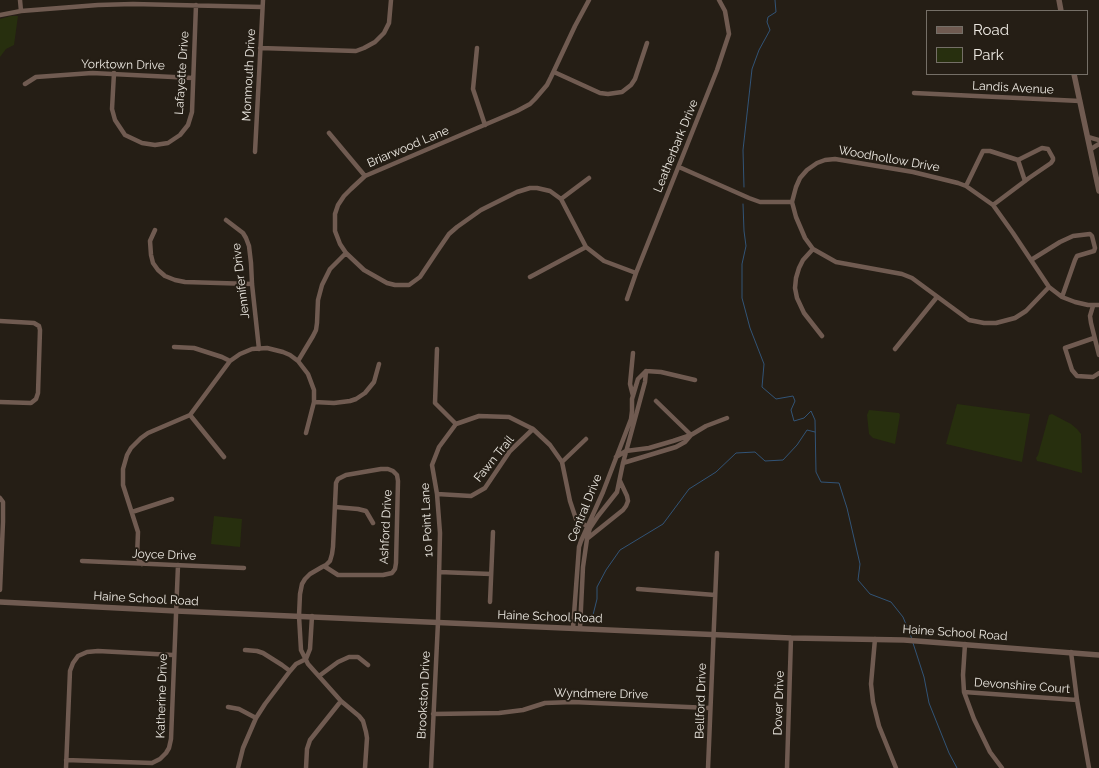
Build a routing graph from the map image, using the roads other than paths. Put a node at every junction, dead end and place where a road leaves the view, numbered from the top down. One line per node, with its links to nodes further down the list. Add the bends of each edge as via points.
1 (20, 0): 8 (street)
2 (263, 0): 7 (street, Monmouth Drive)
3 (391, 0): 11 (street, via 389,23 384,33 375,42 356,51)
4 (589, 0): 13 (street, Briarwood Lane)
5 (719, 0): 28 (street, Leatherbark Drive, via 725,11 729,34)
6 (196, 5): 7 (street); 8 (street, via 95,5); 16 (street, Lafayette Drive)
7 (262, 7): 11 (street, Monmouth Drive)
8 (21, 11): 9 (street)
9 (0, 15)
10 (647, 43): 13 (street, via 634,80 622,92 600,93)
11 (260, 48): 26 (street, Monmouth Drive)
12 (477, 48): 20 (street, via 473,89)
13 (554, 72): 20 (street, Briarwood Lane, via 530,104)
14 (114, 73): 16 (street, Yorktown Drive); 16 (street, Lafayette Drive, via 112,110 117,124 130,138 155,145 174,139 188,125 192,112); 17 (street, Yorktown Drive, via 36,77)
15 (1074, 75): 19 (street)
16 (193, 78)
17 (26, 84)
18 (914, 93): 19 (street, Landis Avenue)
19 (1080, 101): 22 (street)
20 (485, 125): 29 (street, Briarwood Lane)
21 (329, 133): 29 (street)
22 (1088, 137): 23 (street); 25 (street)
23 (1099, 140)
24 (1099, 144): 25 (street)
25 (1091, 149): 33 (street)
26 (255, 152)
27 (1018, 160): 31 (street); 31 (street, via 1042,148 1048,149 1053,158 1051,163); 32 (street, via 986,150)
28 (679, 167): 35 (street, via 760,202); 43 (street, Leatherbark Drive)
29 (365, 176): 41 (street, Briarwood Lane, via 344,196 335,214 335,231)
30 (589, 178): 34 (street)
31 (1025, 181): 36 (street)
32 (966, 186): 35 (street, Woodhollow Drive, via 913,172 835,159 817,163 807,170 800,178); 36 (street, Woodhollow Drive)
33 (1099, 191)
34 (561, 200): 39 (street); 41 (street, Briarwood Lane, via 550,191 530,188 481,210 453,230 420,277 409,285 387,283 364,270)
35 (792, 202): 40 (street, via 804,238)
36 (993, 205): 42 (street, Woodhollow Drive)
37 (226, 220): 45 (street, Jennifer Drive, via 246,238)
38 (155, 230): 45 (street, via 150,242 150,255 165,276 185,282)
39 (586, 247): 43 (street, via 604,261); 44 (street)
40 (813, 249): 47 (street, via 836,262 902,274); 52 (street, via 799,268 795,288 804,313)
41 (346, 253): 61 (street, via 330,269 322,285 316,330)
42 (1031, 260): 46 (street, Woodhollow Drive); 48 (street, via 1073,236 1092,236 1094,251 1078,256)
43 (636, 273): 49 (street, Leatherbark Drive)
44 (530, 277)
45 (252, 284): 55 (street, Jennifer Drive)
46 (1049, 287): 47 (street, via 1022,314 996,323 969,320); 48 (street, Woodhollow Drive)
47 (937, 297): 57 (street)
48 (1062, 297): 50 (street, Woodhollow Drive)
49 (627, 298)
50 (1096, 306): 53 (street, via 1090,316)
51 (0, 321): 68 (street, via 34,323 40,330 36,399 30,403)
52 (822, 336)
53 (1094, 338): 59 (street); 64 (street, via 1066,348 1077,376 1093,377)
54 (174, 347): 60 (street, via 194,348)
55 (259, 349): 60 (street, via 240,354); 61 (street, via 283,352)
56 (437, 349): 73 (street, via 435,403)
57 (895, 349)
58 (633, 353): 66 (street, Central Drive, via 630,384)
59 (1099, 355)
60 (230, 361): 71 (street)
61 (298, 361): 69 (street, via 312,383)
62 (379, 364): 69 (street, via 374,382 365,394 350,401)
63 (646, 371): 65 (street); 66 (street, Central Drive, via 638,379); 70 (street, Central Drive)
64 (1099, 373)
65 (695, 380)
66 (633, 396): 70 (street); 80 (street, Central Drive, via 632,416)
67 (656, 401): 76 (street)
68 (0, 402)
69 (314, 402): 75 (street)
70 (639, 404): 78 (street, Central Drive)
71 (190, 415): 79 (street); 89 (street, via 148,433 132,448 125,462 123,477)
72 (726, 418): 76 (street)
73 (456, 424): 74 (street, via 480,416 509,417); 85 (street, 10 Point Lane, via 439,447 432,465)
74 (534, 429): 81 (street); 85 (street, Fawn Trail, via 510,451 485,488 471,496)
75 (306, 433)
76 (691, 435): 78 (street, via 649,448); 82 (street, via 676,447)
77 (586, 439): 81 (street)
78 (626, 451): 80 (street); 82 (street, Central Drive)
79 (224, 457)
80 (616, 457): 84 (street, Central Drive)
81 (562, 462): 91 (street, via 576,519)
82 (623, 463): 83 (street, Central Drive)
83 (620, 477): 84 (street); 91 (street, Central Drive, via 617,492); 93 (street, Central Drive, via 628,496 626,506)
84 (608, 479): 91 (street, Central Drive)
85 (437, 494): 100 (street, 10 Point Lane)
86 (0, 498): 103 (street, via 3,522)
87 (172, 499): 89 (street)
88 (335, 507): 90 (street, via 366,511); 98 (street, Ashford Drive, via 333,547 330,561); 98 (street, Ashford Drive, via 336,483 341,476 380,469 393,471 398,481 396,564 392,573 383,575 338,574)
89 (132, 512): 96 (street, via 138,532 137,557)
90 (373, 523)
91 (589, 527): 93 (street, Central Drive); 111 (street, Central Drive, via 579,547)
92 (493, 532): 101 (street)
93 (587, 539): 111 (street, Central Drive)
94 (717, 553): 104 (street, Bellford Drive)
95 (82, 561): 96 (street, Joyce Drive)
96 (142, 564): 97 (street, Joyce Drive)
97 (178, 565): 99 (street, Joyce Drive); 107 (street, Katherine Drive)
98 (324, 566): 108 (street, Ashford Drive, via 310,574 302,584)
99 (244, 568)
100 (439, 572): 101 (street); 110 (street, 10 Point Lane)
101 (492, 574): 106 (street)
102 (638, 589): 104 (street)
103 (0, 590)
104 (715, 594): 112 (street, Bellford Drive)
105 (0, 602): 107 (street, Haine School Road)
106 (490, 602)
107 (176, 611): 108 (street, Haine School Road); 118 (street, Katherine Drive)
108 (299, 616): 109 (street, Haine School Road); 120 (street, Ashford Drive, via 301,650)
109 (312, 616): 110 (street, Haine School Road); 120 (street, via 310,649)
110 (438, 622): 111 (street, Haine School Road); 129 (street, Brookston Drive)
111 (576, 628): 112 (street, Haine School Road)
112 (714, 634): 113 (street, Haine School Road); 128 (street, Bellford Drive)
113 (792, 638): 114 (street, Haine School Road); 138 (street, Dover Drive)
114 (875, 639): 115 (street, Haine School Road); 139 (street, via 873,702)
115 (965, 644): 117 (street, Haine School Road); 124 (street)
116 (245, 650): 122 (street, via 263,653)
117 (1072, 652): 119 (street, Haine School Road); 126 (street)
118 (174, 655): 131 (street, Katherine Drive, via 171,739 162,758 152,763); 131 (street, via 98,651 78,656 70,671)
119 (1099, 655)
120 (306, 659): 122 (street); 123 (street)
121 (368, 665): 123 (street, via 358,657 349,657)
122 (290, 671): 130 (street)
123 (319, 676): 125 (street)
124 (964, 692): 126 (street, Devonshire Court); 140 (street, via 990,752)
125 (341, 700): 134 (street, via 310,740); 135 (street, via 365,726)
126 (1077, 700): 141 (street)
127 (228, 707): 130 (street)
128 (710, 708): 129 (street, Wyndmere Drive, via 573,702 499,713); 137 (street, Bellford Drive)
129 (433, 714): 136 (street, Brookston Drive)
130 (256, 718): 133 (street)
131 (66, 760): 132 (street)
132 (66, 768)
133 (238, 768)
134 (306, 768)
135 (365, 768)
136 (431, 768)
137 (708, 768)
138 (787, 768)
139 (896, 768)
140 (1002, 768)
141 (1089, 768)

